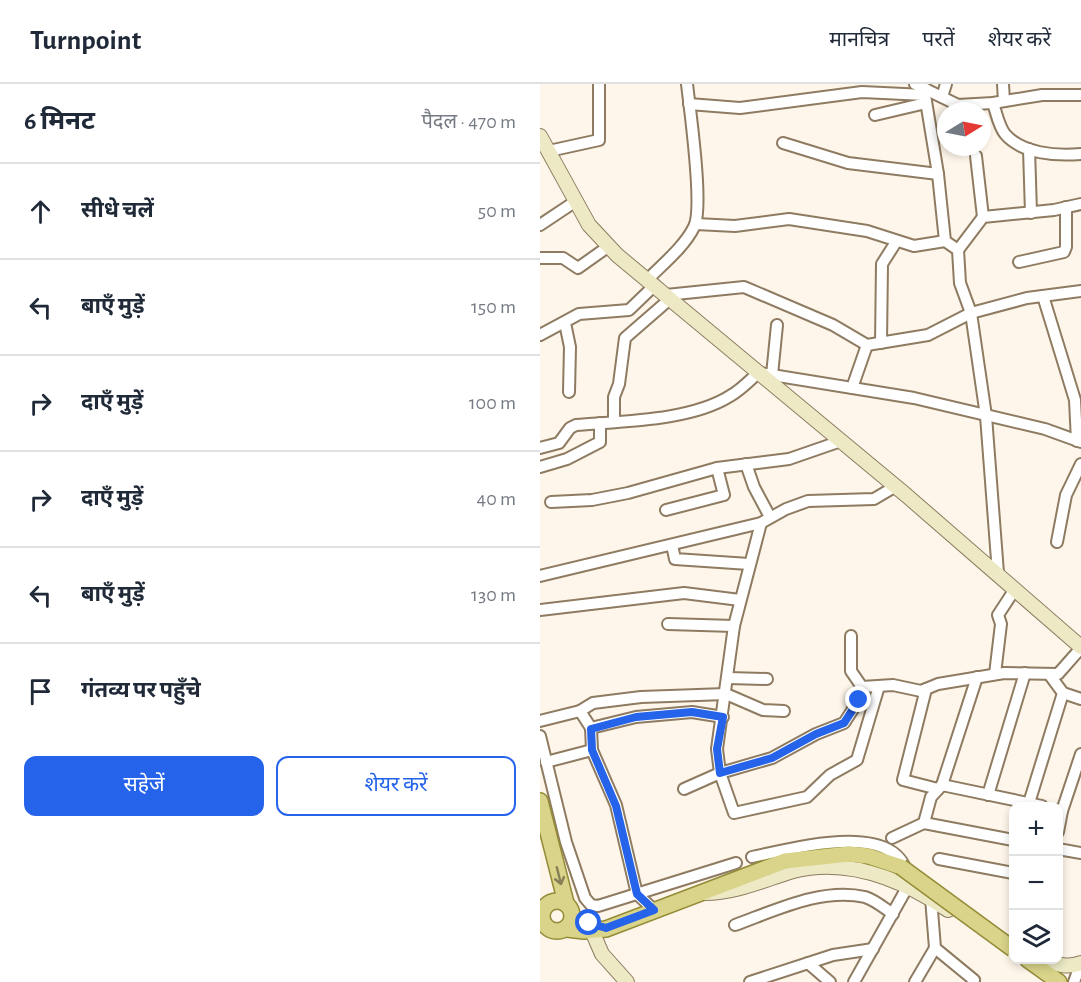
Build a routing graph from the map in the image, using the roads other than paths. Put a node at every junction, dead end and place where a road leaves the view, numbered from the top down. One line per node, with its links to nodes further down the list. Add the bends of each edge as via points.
1 (599, 84): 14 (street, via 599,140)
2 (687, 84): 9 (street)
3 (946, 84): 7 (street)
4 (1003, 84): 8 (street)
5 (923, 93): 7 (street); 9 (street, via 862,92 740,108); 10 (street); 17 (street)
6 (1081, 95): 8 (street, via 1042,95)
7 (942, 97): 8 (street, via 958,105)
8 (998, 102): 13 (street, via 1004,133)
9 (689, 104): 23 (street, via 698,201)
10 (875, 115)
11 (540, 136): 14 (main road)
12 (783, 143): 17 (street, via 848,163)
13 (1029, 149): 15 (street, via 1062,156); 21 (street)
14 (549, 151): 18 (main road)
15 (1081, 154)
16 (976, 156): 22 (street)
17 (938, 174): 25 (street)
18 (576, 201): 24 (street); 27 (main road, via 589,225)
19 (1081, 204): 20 (street)
20 (1066, 207): 21 (street); 30 (street, via 1064,252)
21 (1031, 213): 22 (street)
22 (983, 217): 28 (street)
23 (696, 224): 26 (street, via 735,226 789,219 867,231); 31 (street)
24 (540, 225)
25 (945, 241): 26 (street, via 914,246); 28 (street)
26 (896, 242): 39 (street, via 882,264)
27 (609, 246): 29 (street, via 578,268 563,258); 31 (main road)
28 (958, 250): 35 (street, via 960,283)
29 (540, 258)
30 (1018, 262)
31 (651, 282): 33 (main road); 36 (street, via 629,310 579,314)
32 (1081, 291): 34 (street)
33 (668, 296): 40 (street, via 744,287 833,325); 41 (main road); 45 (street, via 625,338 619,386 614,393)
34 (1043, 296): 35 (street); 48 (street, via 1074,400)
35 (971, 313): 39 (street, via 928,335); 44 (street)
36 (564, 323): 38 (street); 43 (street, via 570,347)
37 (777, 325): 41 (street)
38 (540, 335)
39 (881, 343): 40 (street)
40 (867, 345): 42 (street)
41 (764, 373): 42 (street); 45 (street, via 730,396 701,409); 47 (main road)
42 (852, 388): 44 (street)
43 (569, 392)
44 (986, 416): 48 (street, via 1045,429); 61 (street)
45 (614, 422): 46 (street)
46 (600, 423): 49 (street, via 573,426 559,443); 52 (street, via 600,442)
47 (842, 441): 50 (street, via 789,459); 54 (main road)
48 (1079, 442)
49 (540, 448)
50 (746, 464): 53 (street); 57 (street)
51 (1081, 464): 58 (street, via 1066,495)
52 (540, 467)
53 (717, 468): 55 (street, via 628,493); 56 (street, via 724,495)
54 (896, 486): 57 (street, via 874,499 808,501); 61 (main road)
55 (551, 502)
56 (666, 510)
57 (766, 520): 59 (street); 60 (street)
58 (1057, 542)
59 (672, 545): 60 (street, via 675,559); 62 (street)
60 (749, 564): 64 (street)
61 (998, 573): 63 (main road)
62 (540, 576)
63 (1015, 589): 69 (main road); 71 (street, via 998,615 1001,624)
64 (740, 600): 65 (street, via 684,593); 67 (street)
65 (540, 610)
66 (668, 624): 67 (street)
67 (734, 626): 74 (street)
68 (851, 636): 77 (street, via 851,671)
69 (1081, 648): 72 (street, via 1058,674)
70 (1025, 673): 71 (street); 72 (street); 94 (street)
71 (995, 674): 73 (street)
72 (1049, 674): 79 (street)
73 (977, 677): 78 (street); 92 (street)
74 (728, 678): 75 (street); 80 (street)
75 (766, 679)
76 (879, 686): 77 (street); 78 (street); 91 (street, via 857,760 830,775 807,797 734,813)
77 (862, 687): 91 (street, via 859,700 844,723 772,758)
78 (926, 689): 92 (street, via 903,780)
79 (1063, 693): 81 (street); 97 (street)
80 (726, 694): 82 (street, via 641,698 591,704); 83 (street, via 763,710); 84 (street)
81 (1081, 699)
82 (580, 711): 85 (street); 86 (street)
83 (784, 711)
84 (723, 717): 86 (street, via 692,712 636,717); 91 (street, via 717,749)
85 (540, 721)
86 (591, 729): 88 (street)
87 (540, 736): 90 (street)
88 (592, 750): 90 (street); 110 (street, via 616,806)
89 (1081, 754): 98 (street)
90 (546, 762): 110 (street, via 566,842 587,901 597,906)
91 (720, 773): 93 (street)
92 (940, 787): 94 (street); 99 (street, via 931,797)
93 (684, 789)
94 (988, 795): 96 (street)
95 (540, 801): 112 (main road, one-way to 112)
96 (1024, 802)
97 (1029, 802)
98 (1063, 803)
99 (924, 823): 100 (street); 101 (street)
100 (892, 838)
101 (1009, 839)
102 (1063, 850): 103 (street)
103 (1081, 853)
104 (752, 857): 108 (street, via 824,842 875,844 901,859)
105 (939, 859): 107 (street)
106 (736, 863): 110 (street)
107 (1009, 872)
108 (908, 886): 109 (main road, via 858,868 819,868 795,871 727,893); 111 (main road); 114 (street)
109 (702, 893): 113 (main road); 119 (main road, bridge, via 785,861 823,855 868,856 901,867)
110 (637, 894): 113 (street)
111 (931, 898): 118 (main road, via 965,921); 120 (street)
112 (569, 907): 115 (main road, via 553,902); 115 (main road, via 573,919); 117 (main road)
113 (654, 910): 117 (main road)
114 (893, 914): 116 (street, via 865,897 831,896 792,905); 121 (street)
115 (547, 920): 117 (main road)
116 (735, 926)
117 (599, 930): 126 (main road, via 602,954)
118 (1009, 942)
119 (1009, 945)
120 (935, 948): 130 (street); 131 (street)
121 (873, 949): 122 (street); 129 (street)
122 (808, 963): 127 (street); 128 (street)
123 (1081, 963): 125 (main road); 133 (street)
124 (1034, 964): 132 (main road)
125 (1055, 964)
126 (627, 982)
127 (750, 982)
128 (830, 982)
129 (854, 982)
130 (915, 982)
131 (973, 982)
132 (1059, 982)
133 (1074, 982)

